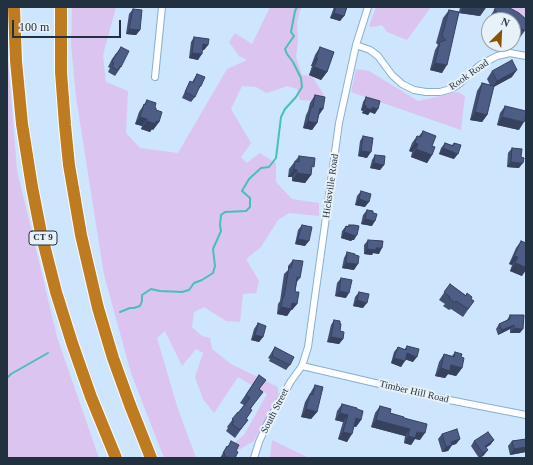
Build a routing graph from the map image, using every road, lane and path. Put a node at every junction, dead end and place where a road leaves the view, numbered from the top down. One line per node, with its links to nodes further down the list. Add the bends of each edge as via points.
1 (14, 7): 10 (highway, CT 9, via 22,124 41,233 72,343)
2 (61, 7): 11 (highway, via 61,72 65,125 81,235 113,358)
3 (162, 7): 7 (street)
4 (368, 7): 5 (street, Hicksville Road)
5 (356, 46): 6 (street, Rook Road, via 370,50 378,56 402,84 426,92 451,89 480,65 497,56); 8 (street, Hicksville Road, via 339,123 308,347)
6 (526, 56)
7 (155, 77)
8 (302, 366): 9 (street, Timber Hill Road); 12 (street, South Street, via 275,408)
9 (526, 415)
10 (116, 458)
11 (152, 458)
12 (254, 458)

